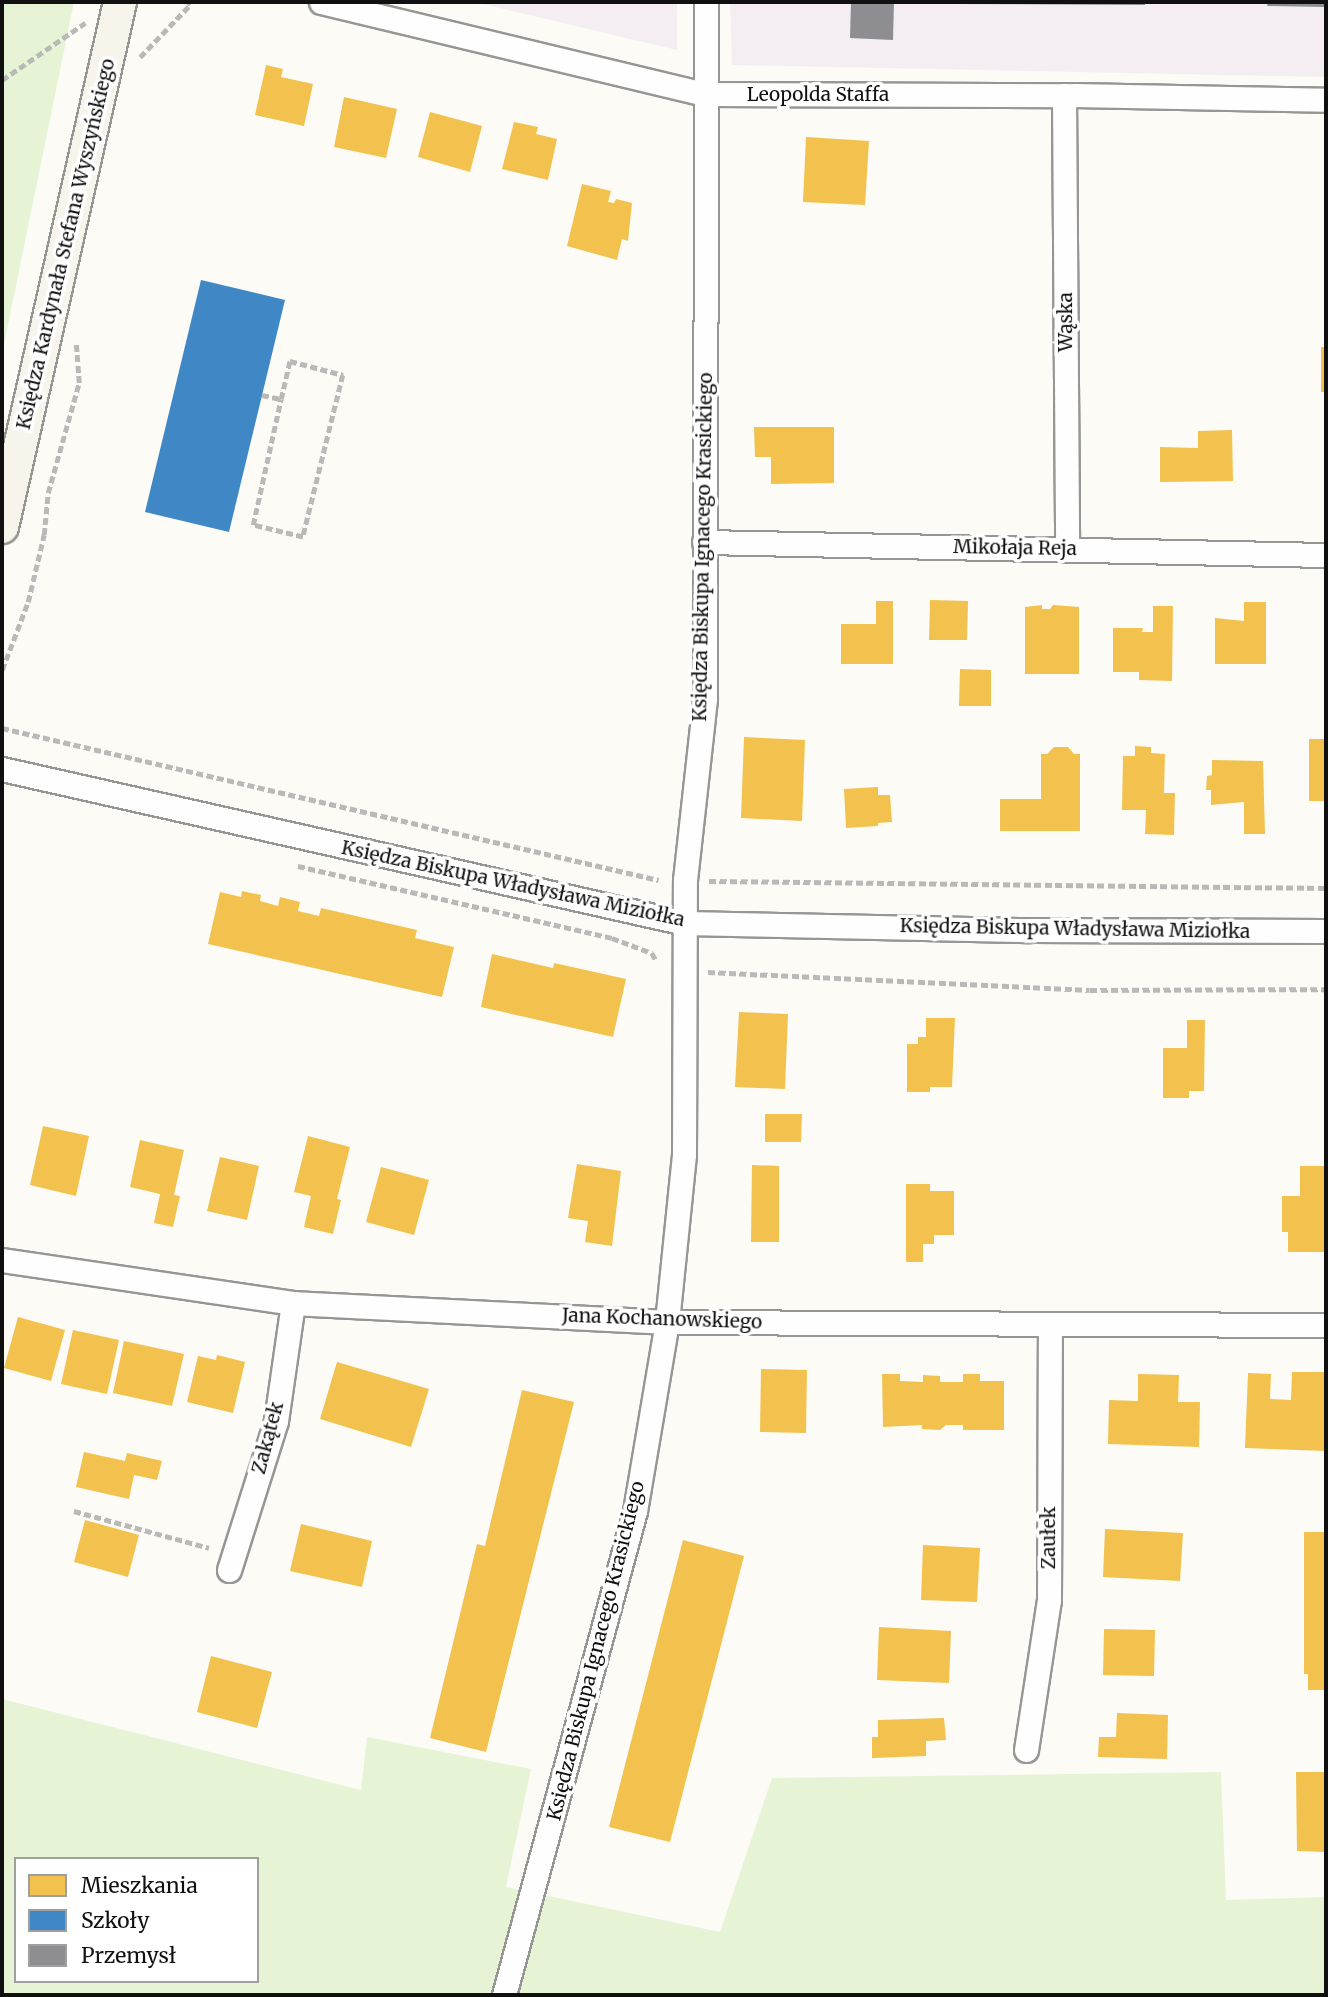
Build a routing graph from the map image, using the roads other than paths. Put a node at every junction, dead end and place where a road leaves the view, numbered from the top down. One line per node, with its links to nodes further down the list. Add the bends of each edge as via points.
1 (120, 2): 7 (street, Księdza Kardynała Stefana Wyszyńskiego)
2 (321, 2): 4 (street, Leopolda Staffa)
3 (706, 2): 4 (street, Księdza Biskupa Ignacego Krasickiego)
4 (705, 94): 5 (street, Leopolda Staffa); 8 (street, Księdza Biskupa Ignacego Krasickiego)
5 (1064, 95): 6 (street, Leopolda Staffa); 9 (street, Wąska)
6 (1326, 100)
7 (2, 527)
8 (705, 542): 9 (street, Mikołaja Reja); 12 (street, Księdza Biskupa Ignacego Krasickiego, via 705,698 685,880)
9 (1067, 549): 10 (street, Mikołaja Reja)
10 (1326, 555)
11 (2, 769): 12 (street, Księdza Biskupa Władysława Miziołka)
12 (685, 923): 13 (street, Księdza Biskupa Władysława Miziołka); 16 (street, Księdza Biskupa Ignacego Krasickiego, via 684,1154)
13 (1326, 931)
14 (2, 1260): 15 (street, Jana Kochanowskiego)
15 (293, 1303): 16 (street, Jana Kochanowskiego); 19 (street, Zakątek, via 276,1421)
16 (667, 1322): 17 (street, Jana Kochanowskiego); 21 (street, Księdza Biskupa Ignacego Krasickiego, via 635,1511)
17 (1050, 1325): 18 (street, Jana Kochanowskiego); 20 (street, Zaułek, via 1049,1600)
18 (1326, 1325)
19 (231, 1563)
20 (1026, 1750)
21 (504, 1995)

